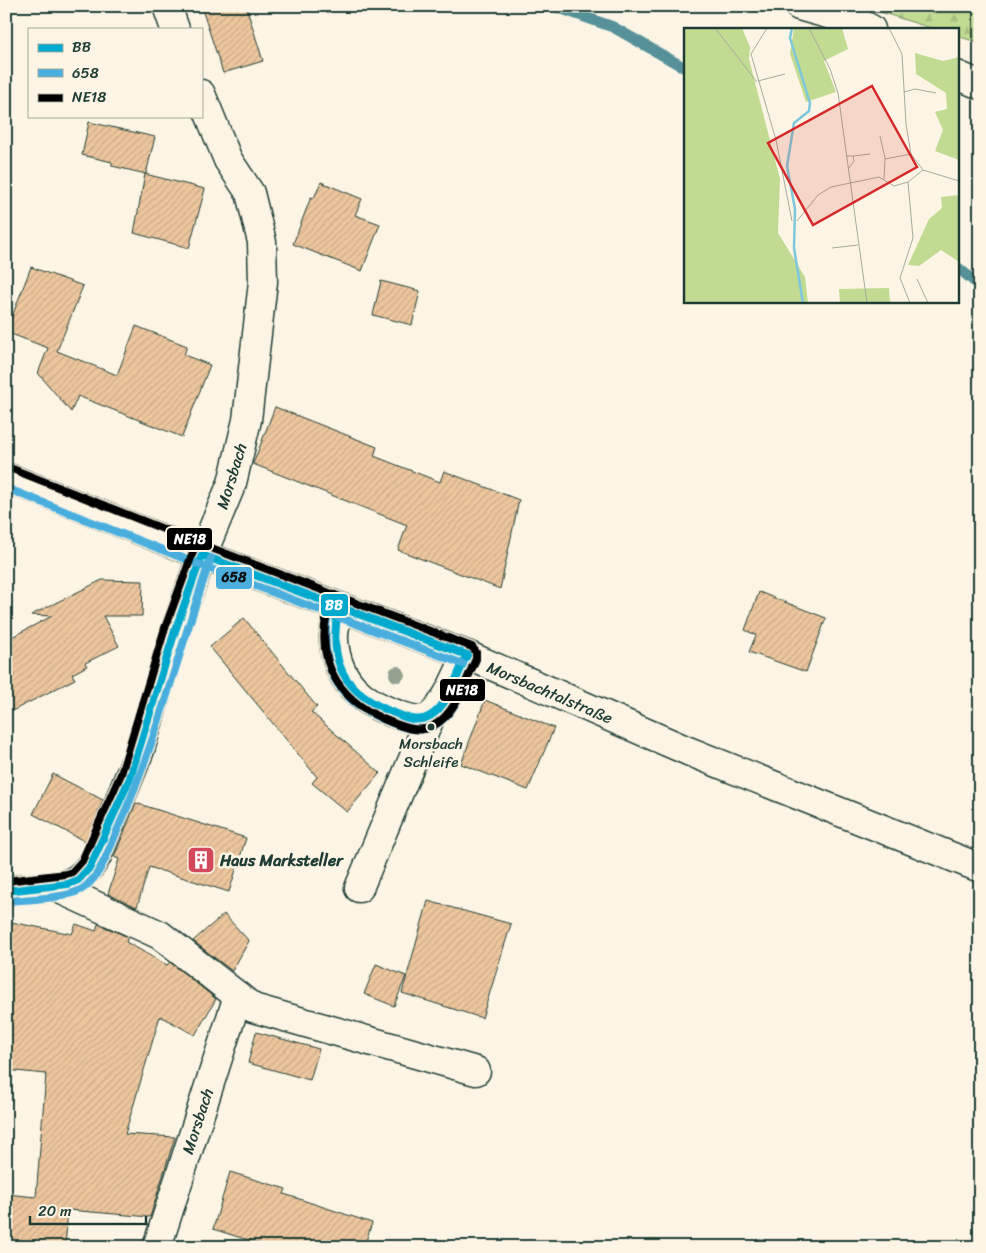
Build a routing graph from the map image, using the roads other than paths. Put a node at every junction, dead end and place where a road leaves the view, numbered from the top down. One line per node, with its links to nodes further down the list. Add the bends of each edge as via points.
1 (167, 6): 3 (street)
2 (799, 6): 4 (street)
3 (175, 28)
4 (869, 28)
5 (958, 75): 6 (street)
6 (980, 85)
7 (202, 96): 9 (street, Morsbach, via 228,160 250,193 262,242 263,282 247,420 232,483)
8 (6, 476): 9 (street, Morsbachtalstraße)
9 (202, 555): 10 (street, Morsbachtalstraße); 14 (street, Morsbach, via 135,764 97,856 78,880)
10 (339, 606): 11 (street, Morsbachtalstraße); 12 (street, via 333,639 338,664 356,694 380,709 414,721)
11 (467, 655): 12 (street); 13 (street, Morsbachtalstraße, via 688,752)
12 (431, 716): 15 (street)
13 (980, 868)
14 (55, 886): 16 (street, Morsbach); 17 (street, via 160,935)
15 (359, 888)
16 (6, 891)
17 (238, 996): 18 (street, via 253,1008); 19 (street, Morsbach)
18 (476, 1071)
19 (157, 1247)

